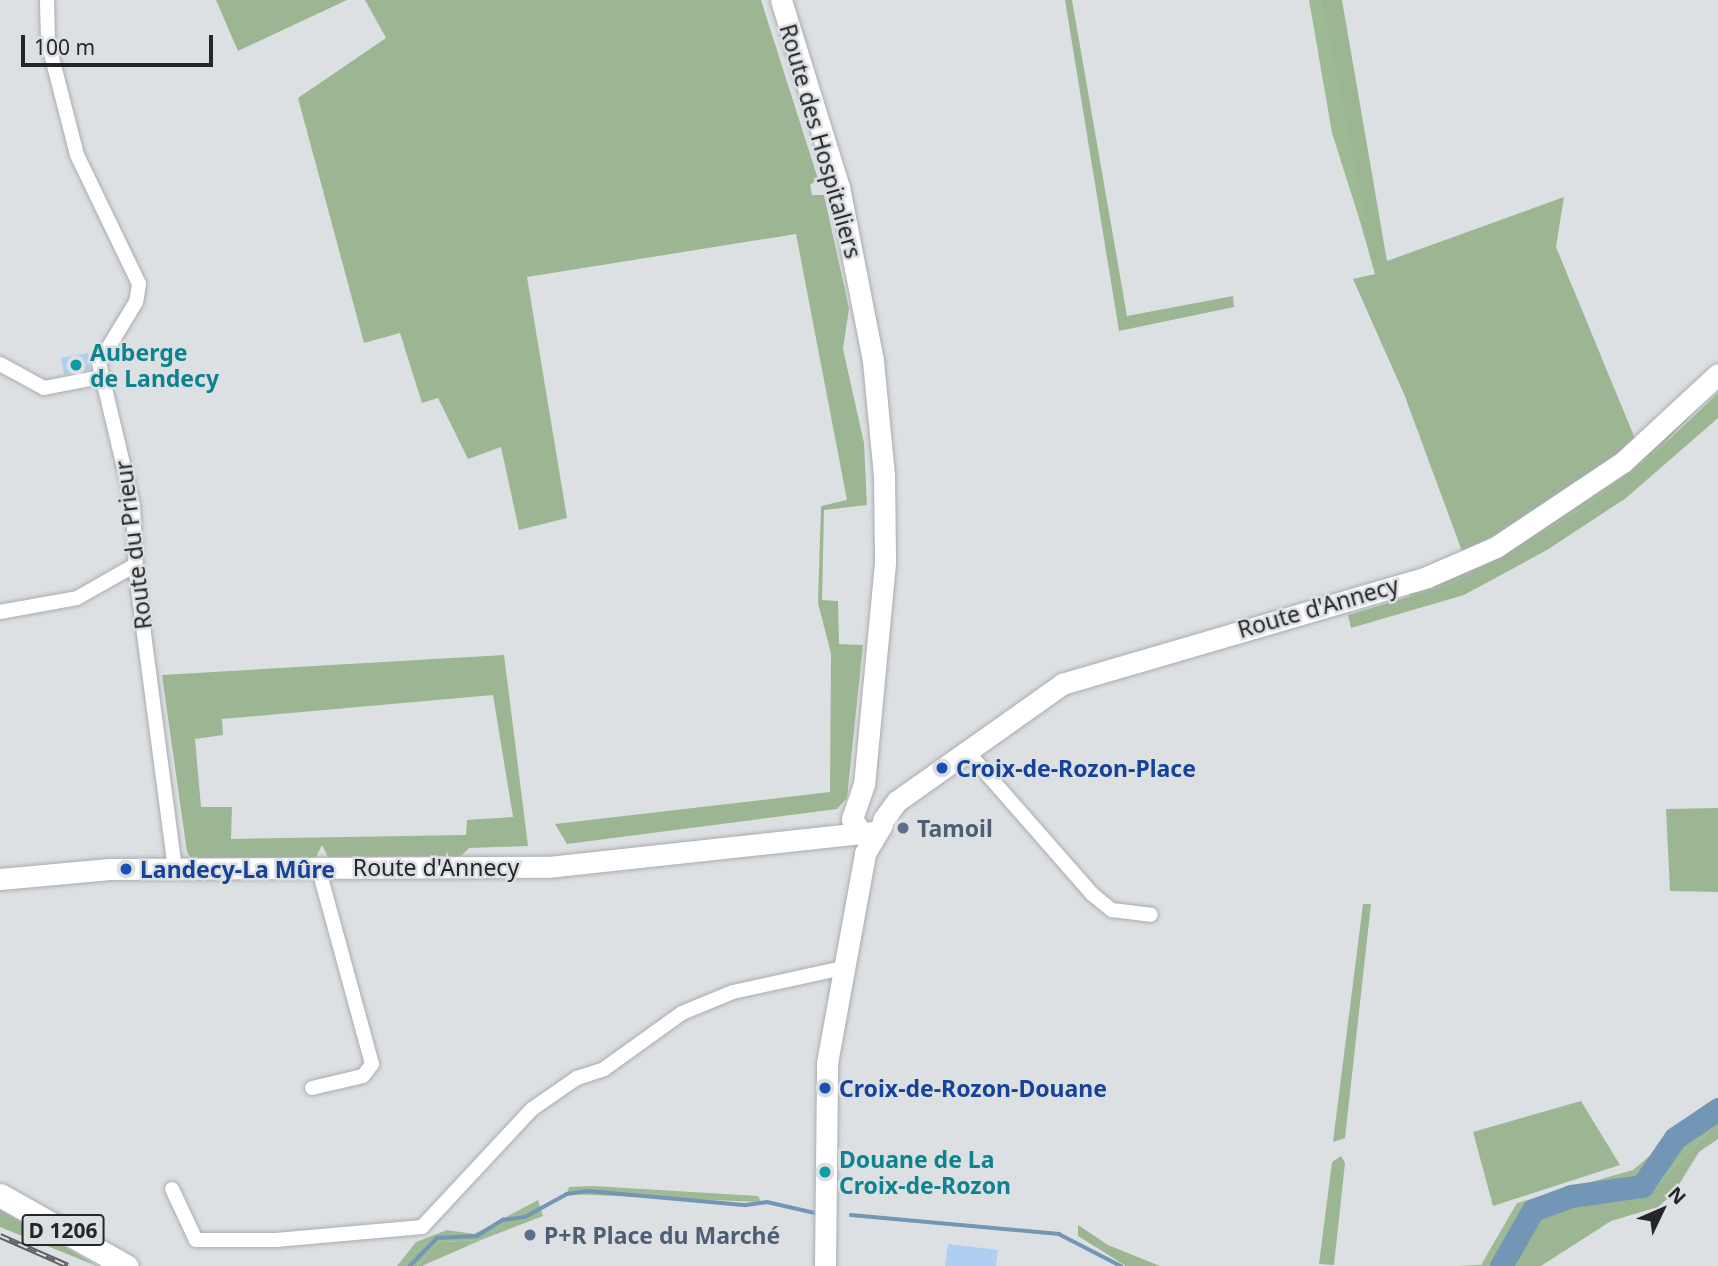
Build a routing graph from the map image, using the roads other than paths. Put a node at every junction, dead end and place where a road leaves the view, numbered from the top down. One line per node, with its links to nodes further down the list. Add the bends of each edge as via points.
1 (47, 0): 5 (street, Route du Prieur, via 53,67 77,155 139,284 136,302 99,357)
2 (780, 0): 9 (street, Route des Hospitaliers, via 850,232 879,418 885,563 864,784)
3 (0, 364): 5 (street, via 44,388)
4 (1718, 374): 8 (street, Route d'Annecy, via 1597,482 1477,556 1405,583 1082,675 1025,706)
5 (100, 377): 6 (street, Route du Prieur, via 127,472)
6 (135, 565): 7 (street, via 76,598); 11 (street, Route du Prieur)
7 (0, 612)
8 (966, 750): 9 (street, Route d'Annecy); 13 (street, via 1092,894 1112,910)
9 (867, 823): 10 (street, Route d'Annecy, via 829,833 548,867); 14 (street)
10 (318, 867): 11 (street, Route d'Annecy); 15 (street, via 372,1064 363,1076)
11 (174, 870): 12 (street, Route d'Annecy)
12 (0, 879)
13 (1151, 915)
14 (843, 968): 16 (street, via 733,992 682,1013 604,1069 577,1078 531,1109 422,1227 276,1240 196,1240); 19 (street, via 827,1063)
15 (312, 1088)
16 (172, 1189)
17 (0, 1195): 18 (main road, D 1206)
18 (126, 1266)
19 (825, 1266)

